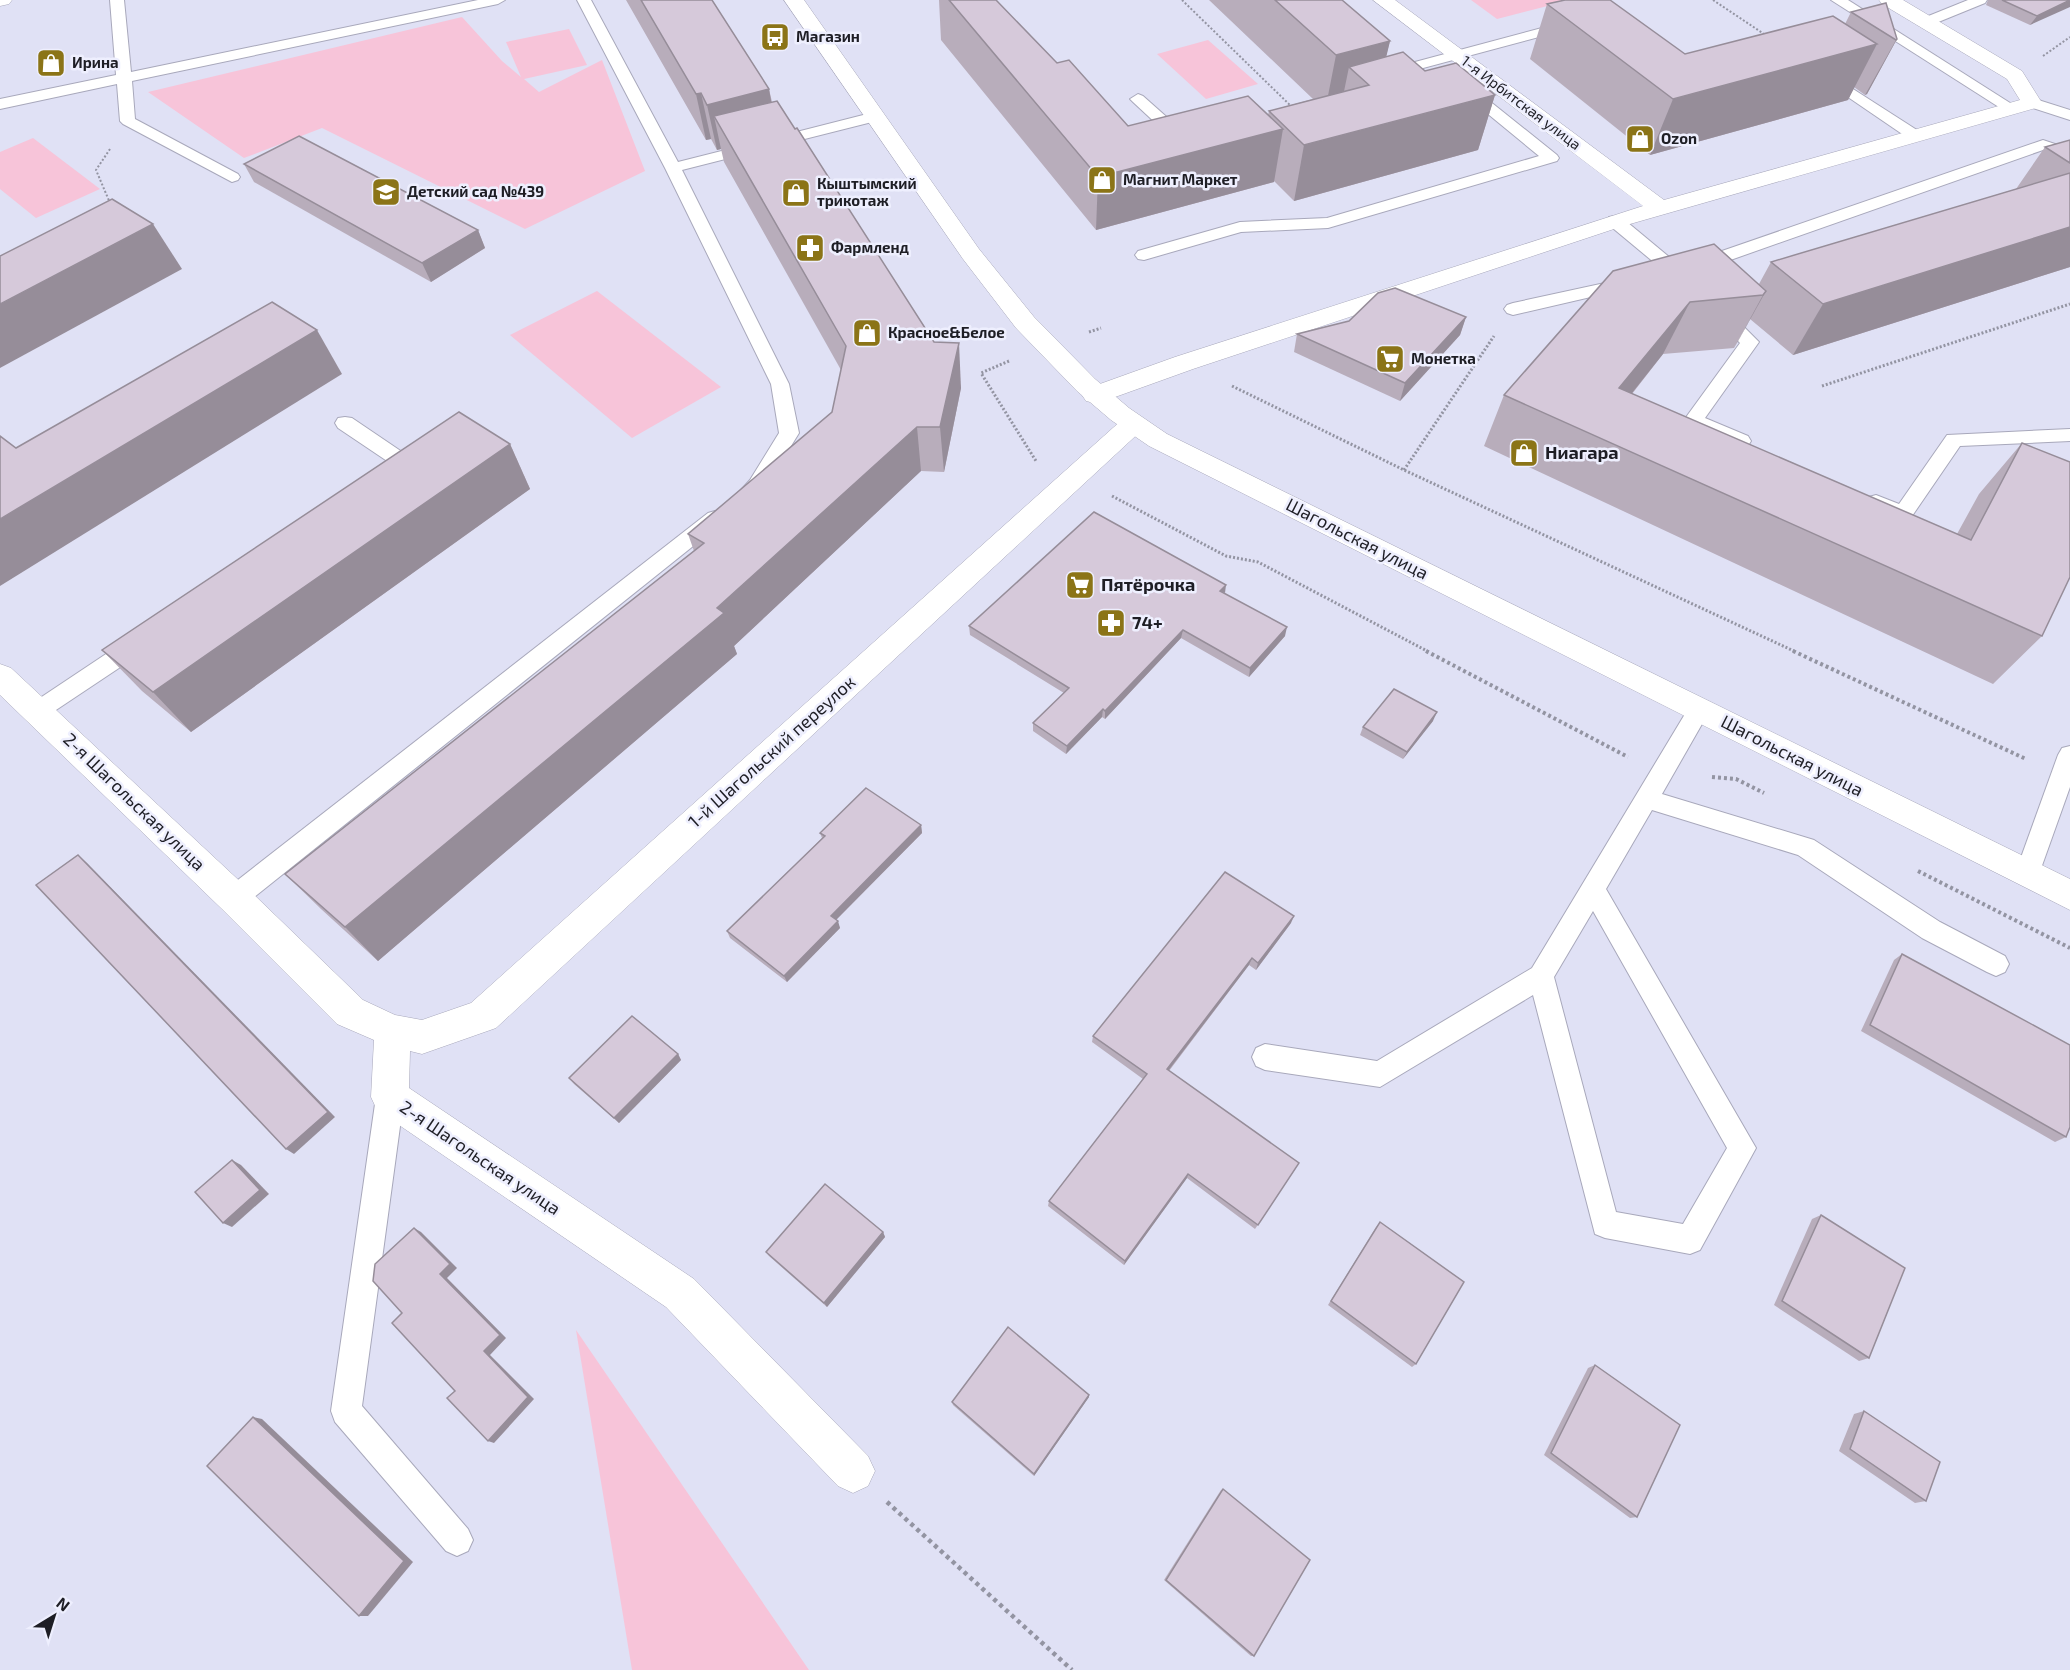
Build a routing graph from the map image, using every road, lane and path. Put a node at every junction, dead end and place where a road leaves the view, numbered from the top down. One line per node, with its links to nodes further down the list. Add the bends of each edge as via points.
1 (117, 0): 17 (lane)
2 (498, 0): 17 (lane)
3 (584, 0): 33 (lane)
4 (794, 0): 28 (street, Шагольская улица)
5 (1182, 0): 26 (path)
6 (1383, 0): 14 (street, 1-я Ирбитская улица)
7 (1713, 0): 13 (path)
8 (1838, 0): 25 (lane)
9 (1889, 0): 12 (street)
10 (1980, 0): 12 (lane)
11 (1584, 20): 14 (lane)
12 (1926, 22): 25 (street, via 2016,75)
13 (1786, 49): 30 (lane)
14 (1457, 55): 16 (lane); 19 (street, 1-я Ирбитская улица)
15 (1381, 57): 16 (lane)
16 (1397, 71): 18 (lane)
17 (124, 77): 23 (lane); 29 (lane)
18 (1404, 87)
19 (1510, 94): 21 (lane); 35 (street, 1-я Ирбитская улица)
20 (1138, 99): 31 (lane)
21 (1482, 102): 22 (lane); 38 (lane, via 1551,158 1328,223 1239,227)
22 (1462, 103)
23 (0, 104)
24 (2070, 104): 25 (lane)
25 (2021, 105): 27 (lane); 30 (street)
26 (1300, 115)
27 (2070, 115)
28 (875, 117): 33 (lane); 43 (street, Шагольская улица, via 972,256)
29 (128, 121): 34 (lane); 36 (path, via 96,170)
30 (1914, 135): 35 (street)
31 (1191, 148)
32 (2070, 154): 39 (lane, via 2043,145)
33 (673, 168): 68 (lane, via 780,384 789,434 757,485)
34 (232, 177)
35 (1659, 207): 37 (street)
36 (114, 213)
37 (1615, 221): 39 (lane); 44 (street)
38 (1144, 255)
39 (1677, 272): 41 (lane); 50 (lane, via 1750,342 1694,420)
40 (2070, 304): 45 (path)
41 (1513, 309): 51 (path)
42 (1101, 328): 43 (path)
43 (1043, 346): 46 (street, Шагольская улица); 53 (path, via 981,374)
44 (1184, 363): 46 (street); 51 (path)
45 (1822, 386)
46 (1095, 395): 48 (street, Шагольская улица)
47 (345, 423): 52 (lane, via 407,465)
48 (1133, 424): 53 (street, 1-й Шагольский переулок); 58 (street, Шагольская улица, via 1158,440)
49 (2070, 435): 54 (lane, via 1954,440 1903,514)
50 (1756, 448)
51 (1404, 470): 60 (path)
52 (378, 485)
53 (1057, 493): 61 (path, via 1096,511 1113,495 1226,556 1258,562); 72 (street, 1-й Шагольский переулок, via 483,1016 422,1037)
54 (1861, 495)
55 (158, 631): 57 (lane)
56 (0, 676): 57 (street, 2-я Шагольская улица)
57 (39, 710): 68 (street, 2-я Шагольская улица)
58 (1700, 710): 61 (lane); 65 (street, Шагольская улица)
59 (2069, 760): 65 (lane)
60 (2035, 764)
61 (1661, 774): 62 (path, via 1736,779); 63 (lane)
62 (1768, 795)
63 (1647, 799): 66 (lane); 70 (lane, via 1805,847 1931,930)
64 (1914, 869): 69 (path)
65 (2027, 874): 67 (street, Шагольская улица)
66 (1593, 889): 71 (lane); 71 (lane, via 1742,1148 1690,1240 1605,1224)
67 (2070, 895)
68 (234, 898): 72 (street, 2-я Шагольская улица, via 350,1012)
69 (2070, 948)
70 (1995, 964)
71 (1541, 976): 73 (lane, via 1380,1074)
72 (392, 1031): 74 (street, 2-я Шагольская улица)
73 (1265, 1057)
74 (390, 1097): 75 (street, 2-я Шагольская улица, via 680,1293); 76 (lane, via 346,1411)
75 (853, 1471): 77 (path)
76 (457, 1540)
77 (1072, 1670)

